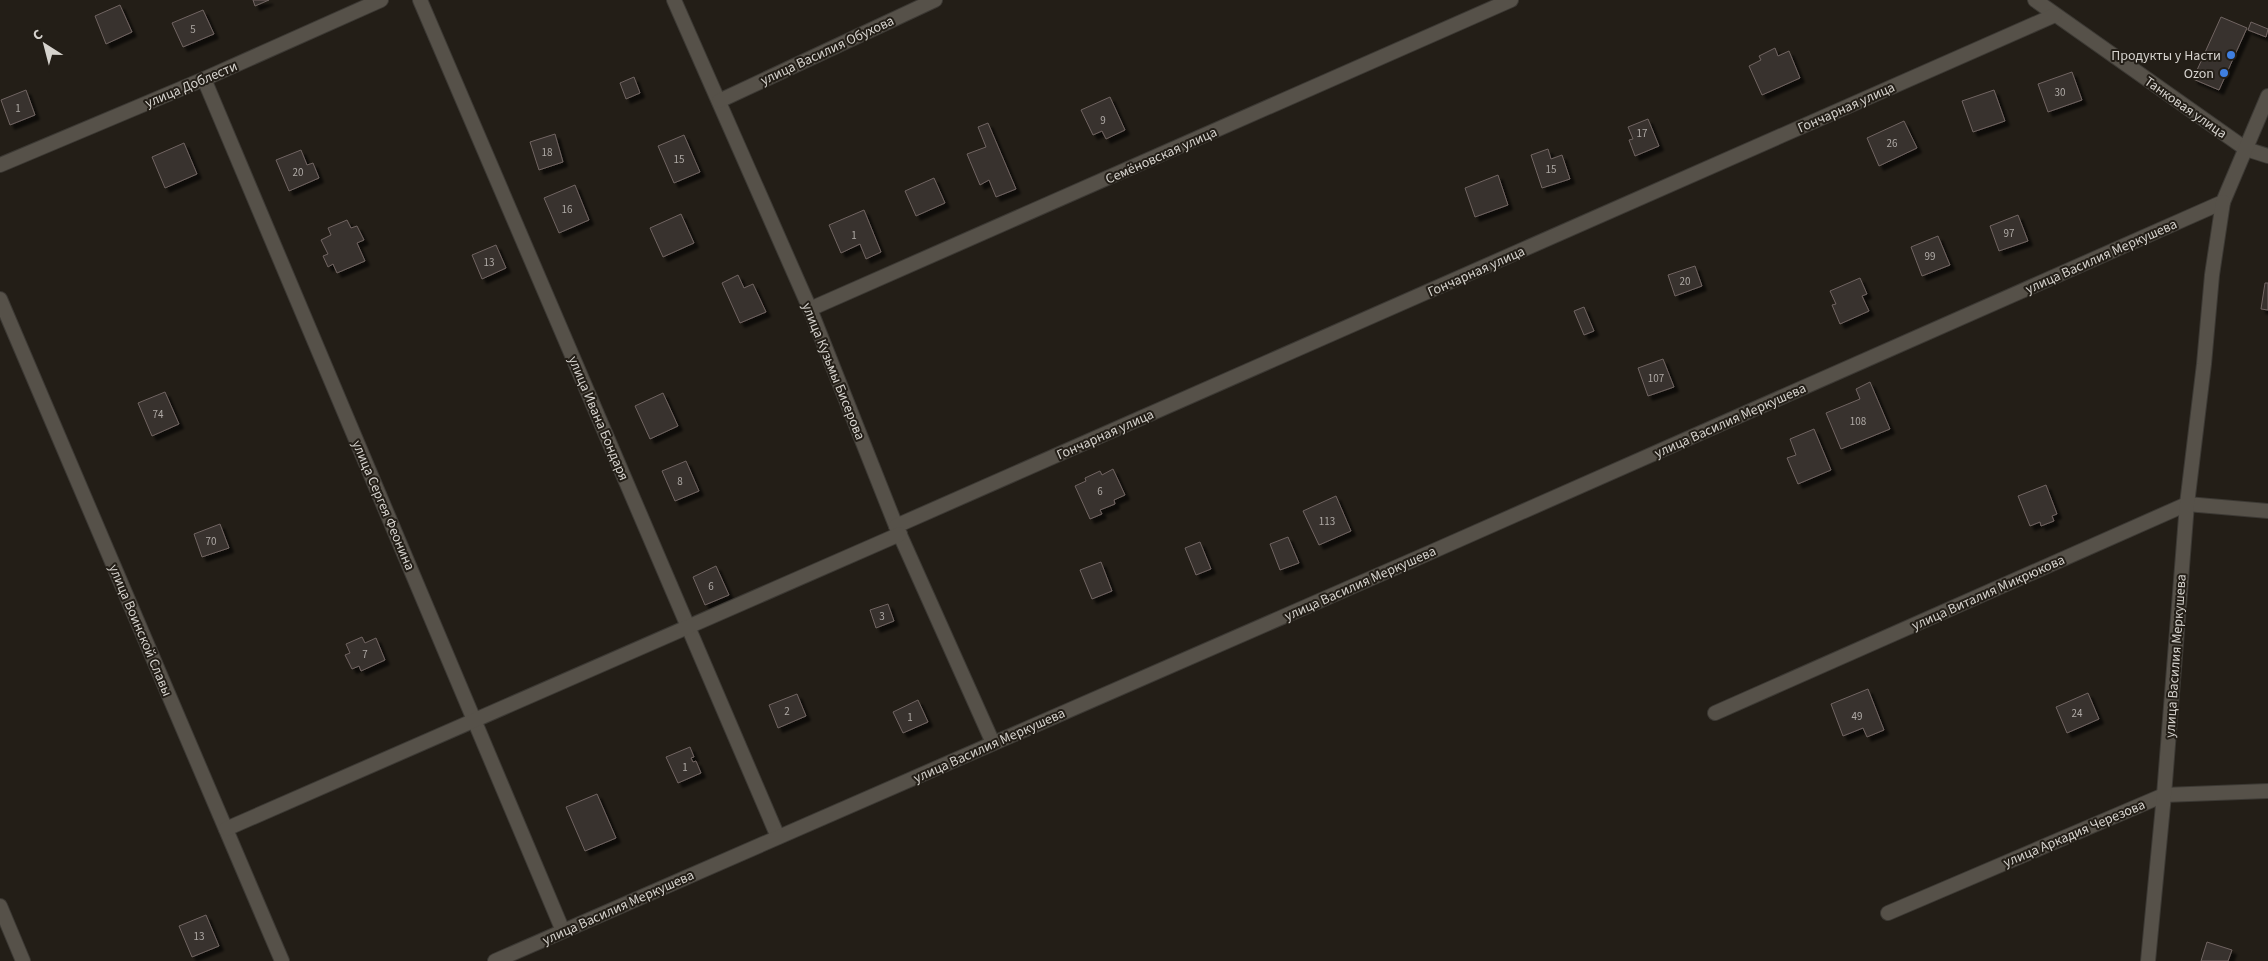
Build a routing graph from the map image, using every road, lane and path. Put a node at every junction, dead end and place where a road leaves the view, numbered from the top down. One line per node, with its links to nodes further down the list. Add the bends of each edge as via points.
1 (381, 0): 8 (street, улица Доблести)
2 (420, 0): 20 (street, улица Ивана Бондаря)
3 (674, 0): 10 (street, улица Кузьмы Бисерова)
4 (935, 0): 10 (street, улица Василия Обухова)
5 (1511, 0): 16 (street, Семёновская улица)
6 (2034, 0): 7 (street, Танковая улица)
7 (2055, 15): 11 (street, Танковая улица); 19 (street, Гончарная улица)
8 (204, 79): 13 (street, улица Доблести); 22 (street, улица Сергея Феонина)
9 (2268, 96): 11 (street, улица Василия Меркушева)
10 (719, 101): 16 (street, улица Кузьмы Бисерова)
11 (2246, 148): 12 (street, Танковая улица); 14 (street, улица Василия Меркушева)
12 (2268, 156)
13 (0, 165)
14 (2223, 202): 17 (street, улица Василия Меркушева); 23 (street, улица Василия Меркушева, via 1429,554)
15 (0, 299): 26 (street, улица Воинской Славы)
16 (810, 310): 19 (street, улица Кузьмы Бисерова)
17 (2187, 504): 18 (street, улица Виталия Микрюкова); 21 (street, улица Виталия Микрюкова); 25 (street, улица Василия Меркушева)
18 (2268, 511)
19 (898, 530): 20 (street, Гончарная улица); 23 (street, улица Кузьмы Бисерова)
20 (688, 628): 22 (street, Гончарная улица); 27 (street, улица Ивана Бондаря)
21 (1716, 713)
22 (474, 721): 26 (street, Гончарная улица); 30 (street, улица Сергея Феонина)
23 (993, 743): 27 (street, улица Василия Меркушева)
24 (2268, 791): 25 (street, улица Аркадия Черезова)
25 (2164, 795): 29 (street, улица Аркадия Черезова); 34 (street, улица Василия Меркушева)
26 (226, 830): 32 (street, улица Воинской Славы)
27 (778, 837): 30 (street, улица Василия Меркушева)
28 (0, 906): 31 (street)
29 (1888, 913)
30 (563, 931): 33 (street, улица Василия Меркушева)
31 (23, 961)
32 (282, 961)
33 (495, 961)
34 (2148, 961)

